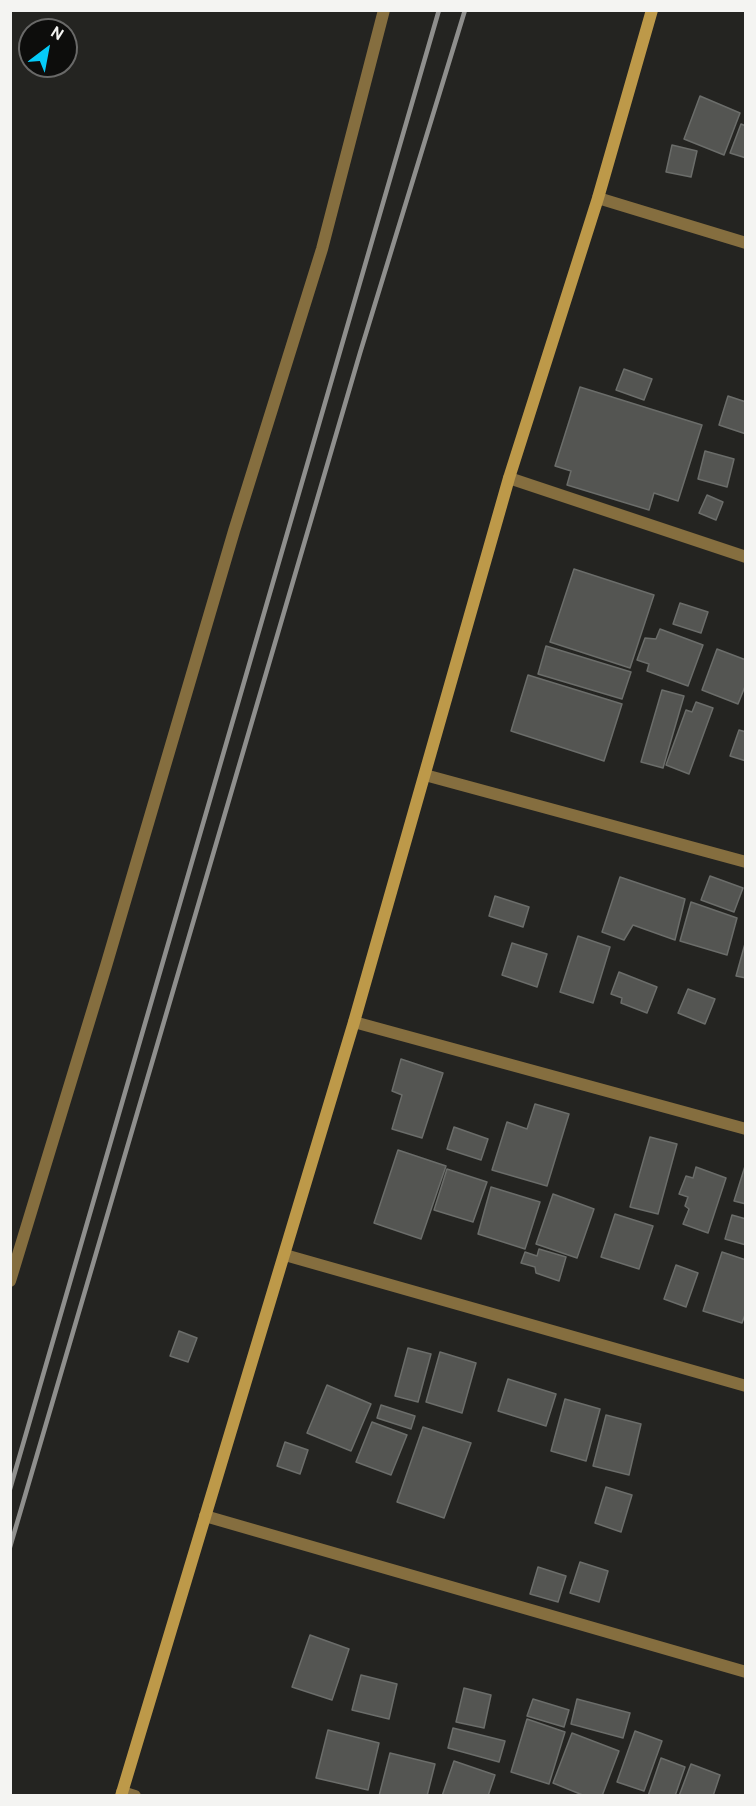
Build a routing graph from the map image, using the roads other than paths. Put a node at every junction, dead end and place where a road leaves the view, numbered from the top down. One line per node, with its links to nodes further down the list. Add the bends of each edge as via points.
1 (384, 10): 12 (street, via 322,249)
2 (652, 10): 3 (street)
3 (598, 198): 4 (street); 5 (street)
4 (746, 243)
5 (509, 478): 6 (street); 7 (street)
6 (746, 557)
7 (425, 775): 8 (street); 9 (street)
8 (746, 862)
9 (354, 1022): 10 (street); 11 (street)
10 (746, 1129)
11 (285, 1256): 13 (street); 14 (street)
12 (10, 1281)
13 (746, 1386)
14 (205, 1516): 15 (street); 16 (street)
15 (746, 1672)
16 (126, 1794)

